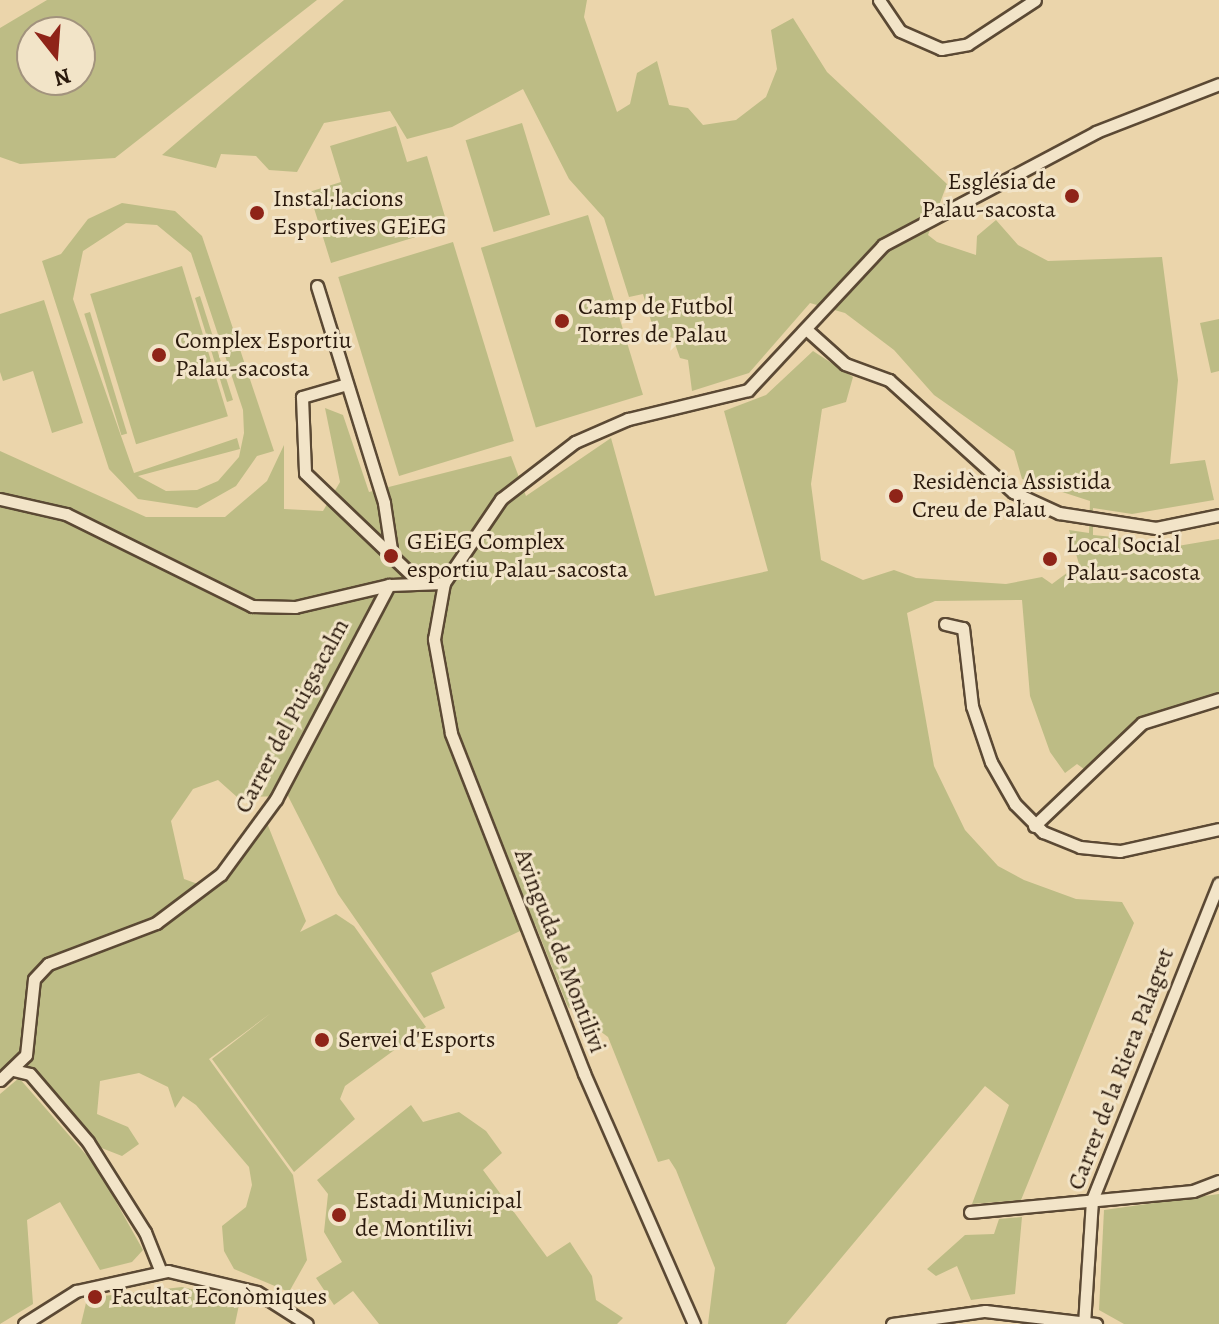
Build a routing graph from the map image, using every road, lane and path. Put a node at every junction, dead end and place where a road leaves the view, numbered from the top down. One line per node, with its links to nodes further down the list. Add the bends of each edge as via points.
1 (879, 0): 2 (street, via 900,31 941,49 968,44)
2 (1035, 0)
3 (1219, 84): 5 (street, via 1096,132 883,245)
4 (317, 286): 6 (street)
5 (806, 329): 8 (street, via 845,364 889,380 1013,492 1059,513 1156,528); 11 (street, via 748,390 628,419 575,442 501,499)
6 (347, 384): 9 (street); 9 (street, via 302,397 305,473)
7 (0, 499): 12 (street, via 66,514 252,606 295,607)
8 (1219, 515)
9 (392, 556): 10 (street)
10 (416, 579): 11 (street); 12 (street)
11 (444, 583): 27 (street, Avinguda de Montilivi, via 434,639 451,733 579,1062)
12 (389, 585): 18 (street, Carrer del Puigsacalm, via 261,825 192,899 135,933 48,964 34,979 31,1038)
13 (945, 624): 15 (street, via 963,628 981,736 1002,784)
14 (1219, 699): 15 (street, via 1142,723)
15 (1034, 826): 16 (street, via 1065,843 1112,851)
16 (1219, 829)
17 (1219, 883): 21 (street, Carrer de la Riera Palagret)
18 (13, 1070): 19 (street, Carrer del Puigsacalm); 23 (street, via 30,1074 91,1146)
19 (0, 1080)
20 (1219, 1181): 21 (street, via 1193,1191)
21 (1092, 1200): 22 (street); 24 (street, Carrer de la Riera Palagret)
22 (970, 1212)
23 (161, 1272): 25 (street, via 76,1291); 26 (street, via 233,1283)
24 (1088, 1322): 28 (street, via 985,1311)
25 (24, 1324)
26 (307, 1324)
27 (694, 1324)
28 (892, 1324)

